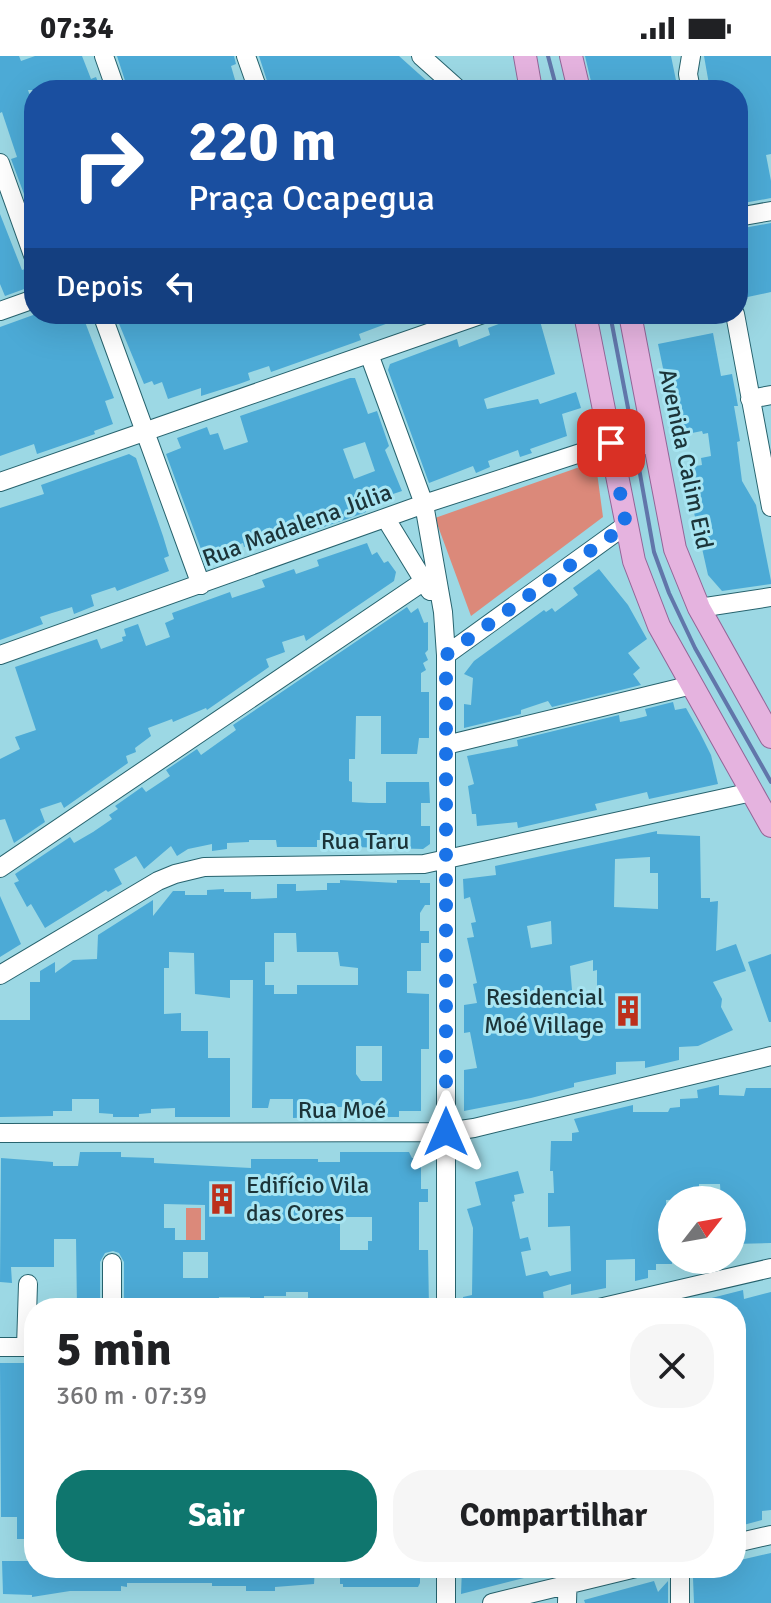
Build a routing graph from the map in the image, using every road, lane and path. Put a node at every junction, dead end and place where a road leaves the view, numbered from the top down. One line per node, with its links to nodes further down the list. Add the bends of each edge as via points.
1 (104, 56): 7 (street)
2 (246, 56): 8 (street)
3 (421, 56): 9 (street)
4 (525, 56): 10 (main road)
5 (571, 56): 11 (main road)
6 (691, 56): 12 (street)
7 (112, 80)
8 (254, 80)
9 (448, 80)
10 (529, 80)
11 (577, 80)
12 (689, 80)
13 (0, 163): 16 (street)
14 (771, 211): 15 (street)
15 (748, 215)
16 (24, 230)
17 (24, 303): 18 (street)
18 (0, 311)
19 (106, 324): 27 (street)
20 (454, 324): 24 (street)
21 (589, 324): 28 (main road, Avenida Calim Eid)
22 (630, 324): 28 (main road, Avenida Calim Eid)
23 (737, 324): 26 (street)
24 (369, 354): 27 (street); 30 (street)
25 (771, 395): 26 (street)
26 (750, 399): 31 (street)
27 (144, 432): 29 (street); 35 (street)
28 (632, 443): 30 (street, Rua Madalena Júlia); 33 (main road, Avenida Calim Eid); 37 (main road, Avenida Calim Eid)
29 (0, 482)
30 (424, 504): 32 (street, Rua Madalena Júlia); 34 (street)
31 (771, 507)
32 (386, 519): 34 (street); 35 (street, Rua Madalena Júlia)
33 (626, 525): 39 (street); 40 (main road, Avenida Calim Eid, via 659,626)
34 (430, 577): 39 (street, via 443,612); 46 (street)
35 (201, 585): 38 (street, Rua Madalena Júlia)
36 (771, 597): 37 (street)
37 (699, 608): 41 (main road, Avenida Calim Eid)
38 (0, 655)
39 (446, 655): 42 (street)
40 (692, 685): 42 (street); 43 (main road, Avenida Calim Eid)
41 (771, 737)
42 (446, 745): 45 (street)
43 (752, 792): 44 (main road, Avenida Calim Eid); 45 (street, Rua Taru)
44 (771, 826)
45 (446, 861): 47 (street, Rua Taru, via 188,870 146,888); 49 (street)
46 (0, 868)
47 (0, 975)
48 (771, 1056): 49 (street, Rua Moé)
49 (446, 1132): 50 (street, Rua Moé); 56 (street)
50 (0, 1133)
51 (112, 1263): 55 (street)
52 (771, 1268): 57 (street)
53 (28, 1284): 54 (street)
54 (28, 1298)
55 (112, 1298)
56 (446, 1298)
57 (682, 1298)
58 (0, 1347): 59 (street)
59 (24, 1347)
60 (771, 1535): 61 (street)
61 (746, 1541)
62 (446, 1578): 66 (street)
63 (596, 1578): 65 (street)
64 (680, 1578): 68 (street)
65 (568, 1585): 67 (street)
66 (446, 1603)
67 (492, 1603)
68 (680, 1603)

